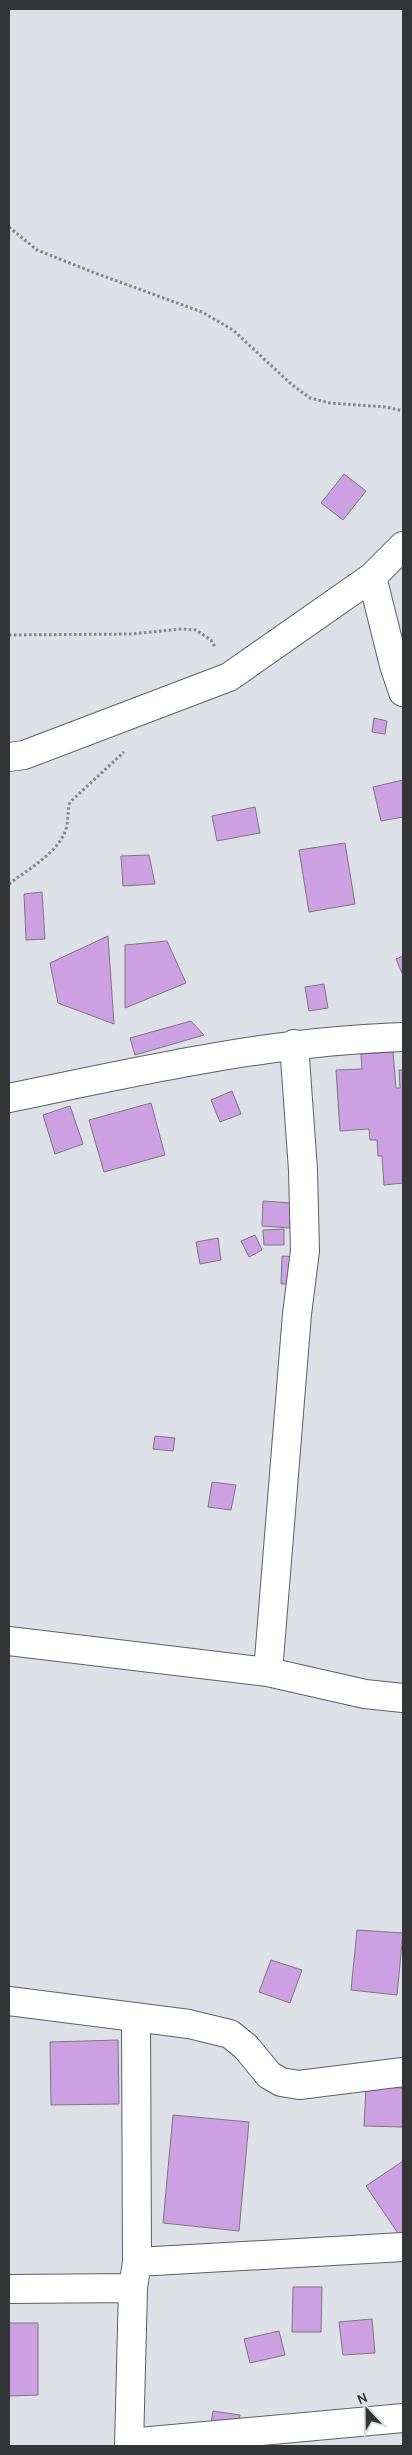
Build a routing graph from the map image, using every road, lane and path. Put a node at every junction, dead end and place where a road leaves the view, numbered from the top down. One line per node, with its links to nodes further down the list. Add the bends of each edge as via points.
1 (9, 227): 2 (path, via 37,250 210,316 233,330 310,398)
2 (403, 410)
3 (403, 546): 4 (street)
4 (372, 577): 6 (street); 7 (street)
5 (9, 636): 6 (path, via 196,630 210,640)
6 (229, 677): 8 (street)
7 (403, 692)
8 (143, 711): 9 (street, via 24,755); 10 (path, via 122,754 70,802 62,840)
9 (9, 757)
10 (9, 884)
11 (403, 1037): 12 (street)
12 (294, 1044): 13 (street, via 130,1072); 15 (street, via 305,1251)
13 (9, 1098)
14 (9, 1641): 15 (street)
15 (268, 1672): 16 (street, via 365,1694)
16 (403, 1698)
17 (9, 2001): 18 (street)
18 (136, 2018): 19 (street, via 189,2024 230,2034 246,2047 269,2075 281,2082 299,2085); 21 (street)
19 (403, 2072)
20 (403, 2247): 21 (street)
21 (135, 2275): 22 (street); 24 (street)
22 (9, 2289)
23 (403, 2418): 24 (street)
24 (129, 2445)

